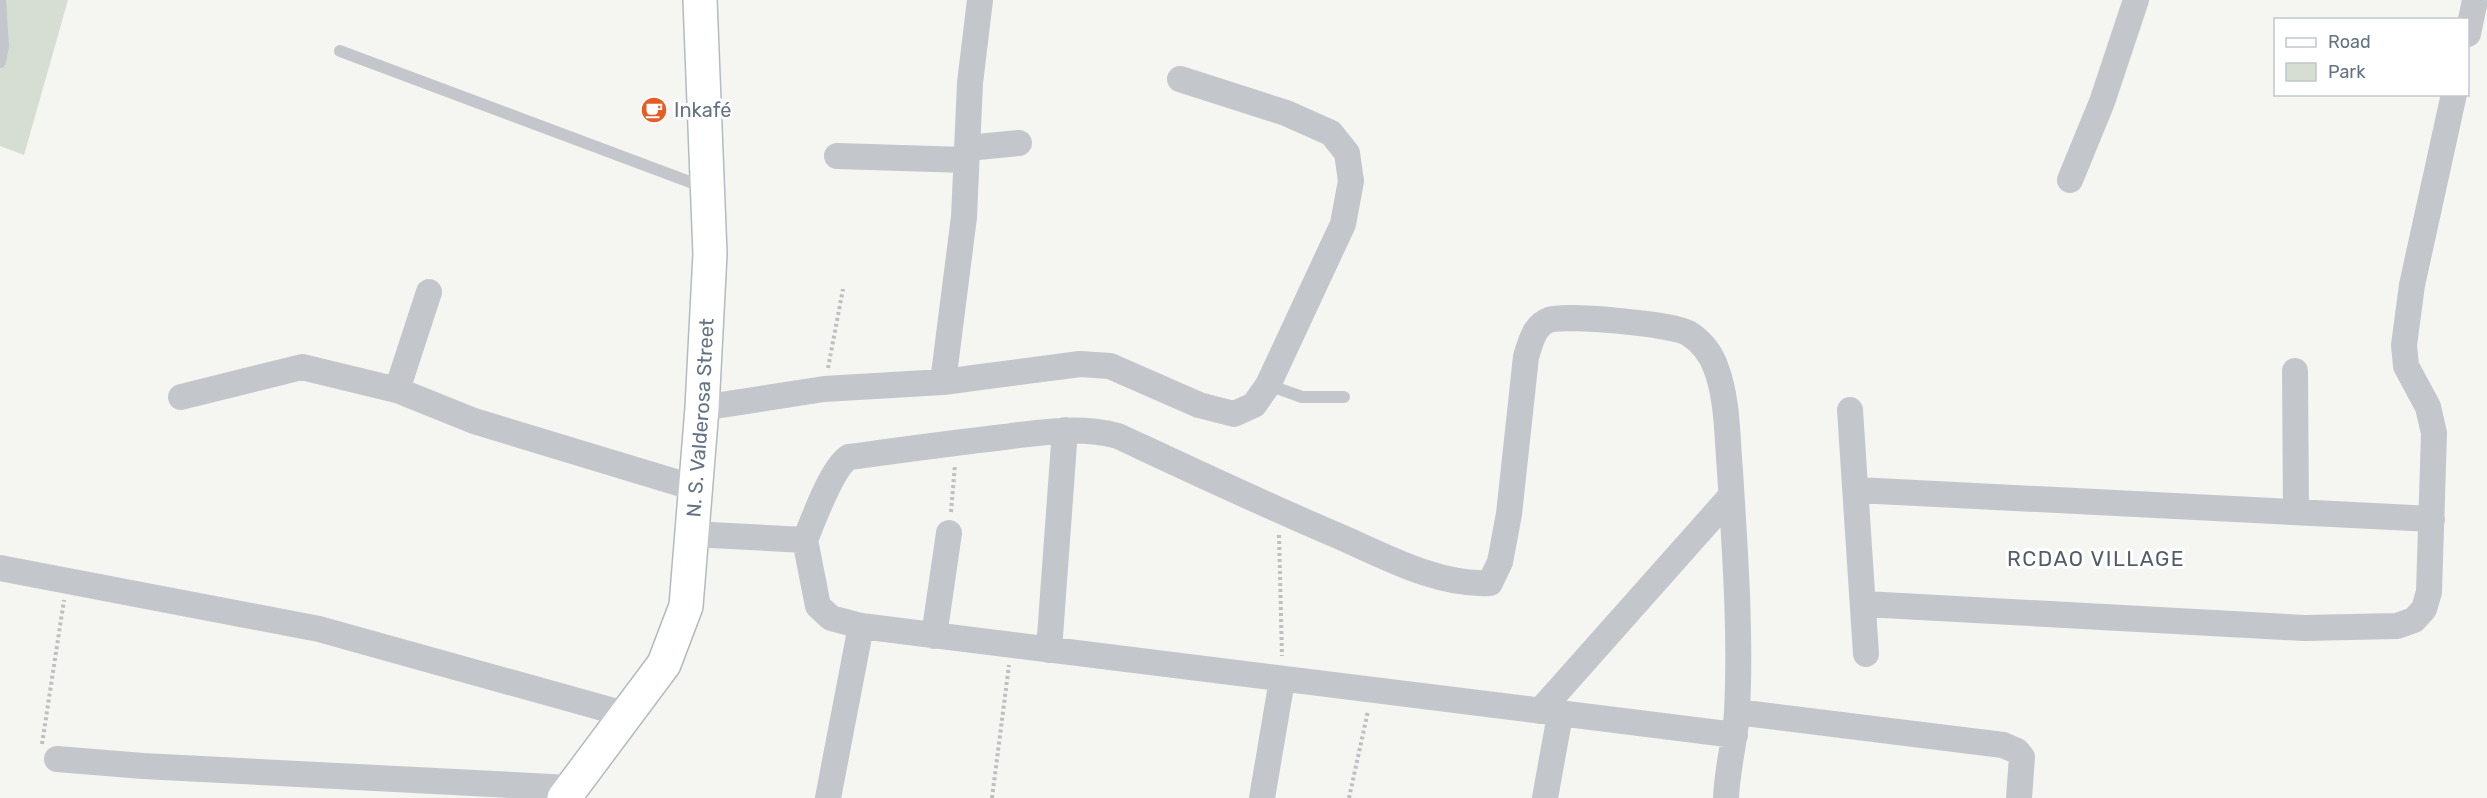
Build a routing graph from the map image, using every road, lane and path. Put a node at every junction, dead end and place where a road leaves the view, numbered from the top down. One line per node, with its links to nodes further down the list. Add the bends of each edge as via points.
1 (700, 0): 15 (main road, N. S. Valderosa Street)
2 (980, 0): 12 (street, via 970,82)
3 (2136, 0): 14 (street, via 2102,102)
4 (2475, 0): 6 (street)
5 (0, 1): 8 (lane)
6 (2469, 29)
7 (340, 51): 15 (lane)
8 (0, 62)
9 (1180, 79): 20 (street, via 1286,113 1331,133 1347,153 1351,181 1343,224)
10 (2454, 96): 34 (street, via 2412,285 2404,345 2406,366 2428,407 2434,433)
11 (1019, 143): 12 (street)
12 (967, 154): 13 (street); 19 (street, via 964,217)
13 (837, 156)
14 (2070, 180)
15 (708, 188): 25 (main road, N. S. Valderosa Street, via 710,254)
16 (843, 289): 21 (path)
17 (429, 292): 22 (street)
18 (2295, 371): 33 (street)
19 (943, 382): 20 (street, via 1097,364 1129,373 1199,405 1234,414 1254,405); 21 (street)
20 (1268, 385): 24 (lane, via 1302,397)
21 (824, 389): 25 (street)
22 (397, 390): 23 (street, via 302,367); 29 (street, via 474,421)
23 (181, 397)
24 (1344, 397)
25 (702, 408): 29 (main road, N. S. Valderosa Street)
26 (1850, 410): 30 (street)
27 (1065, 430): 28 (street); 32 (street, via 1093,430 1118,436); 44 (street)
28 (957, 442): 35 (path); 37 (street, via 845,460 821,500)
29 (695, 488): 36 (main road, N. S. Valderosa Street)
30 (1857, 490): 33 (street); 40 (street)
31 (1731, 496): 32 (street, via 1722,391 1708,351 1688,332 1665,326 1567,317 1540,325 1526,357 1509,514 1500,562 1490,583 1469,584 1407,566); 48 (street); 50 (street)
32 (1277, 510): 46 (path)
33 (2296, 512): 34 (street)
34 (2432, 519): 40 (street, via 2429,592 2424,609 2414,620 2397,626 2304,628)
35 (949, 533): 42 (street)
36 (691, 534): 37 (street); 49 (main road, N. S. Valderosa Street, via 686,606 664,664)
37 (805, 540): 41 (street, via 818,606 831,618)
38 (0, 568): 39 (street)
39 (67, 579): 49 (street, via 319,629); 51 (path, via 42,733 45,755)
40 (1865, 604): 45 (street)
41 (861, 626): 42 (street); 53 (street)
42 (934, 636): 43 (street)
43 (1011, 646): 44 (street); 54 (path)
44 (1049, 650): 46 (street)
45 (1866, 654)
46 (1282, 680): 47 (street); 55 (street)
47 (1372, 690): 48 (street); 56 (path)
48 (1550, 713): 50 (street); 57 (street)
49 (628, 715): 52 (main road, N. S. Valderosa Street)
50 (1736, 723): 58 (street); 59 (street, via 2003,745 2022,757)
51 (57, 759): 52 (street)
52 (567, 793)
53 (828, 798)
54 (992, 798)
55 (1262, 798)
56 (1349, 798)
57 (1545, 798)
58 (1726, 798)
59 (2019, 798)

